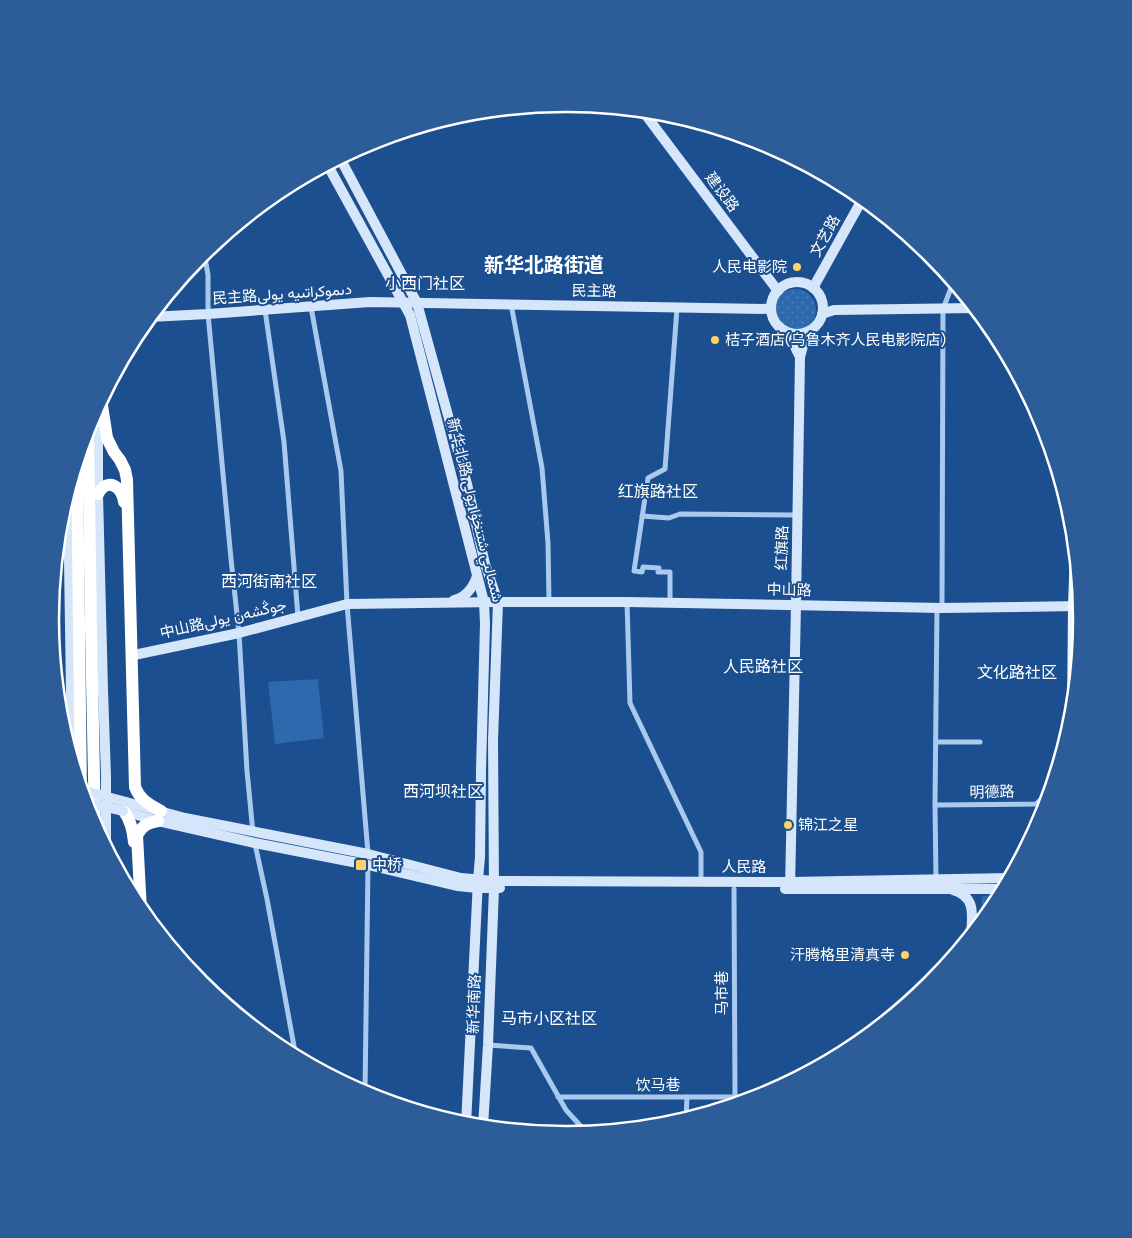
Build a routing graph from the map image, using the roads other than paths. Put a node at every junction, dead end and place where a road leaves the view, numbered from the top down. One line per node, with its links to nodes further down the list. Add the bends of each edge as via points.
1 (648, 118): 8 (main road, 建设路)
2 (343, 164): 10 (main road, 新华北路 شىمالىي شىنخۇا يولى)
3 (330, 170): 9 (main road, 新华北路 شىمالىي شىنخۇا يولى)
4 (859, 205): 6 (main road, 文艺路)
5 (206, 262): 18 (street)
6 (813, 288): 8 (main road, via 799,282); 19 (main road, via 822,300)
7 (951, 289): 16 (street)
8 (778, 291): 15 (main road)
9 (404, 303): 10 (main road, 民主路دىموكراتىيە يولى); 12 (main road, 民主路دىموكراتىيە يولى); 32 (main road, 新华北路 شىمالىي شىنخۇا يولى, via 410,315)
10 (417, 303): 11 (main road, 民主路); 33 (main road, 新华北路 شىمالىي شىنخۇا يولى)
11 (510, 304): 13 (main road, 民主路); 37 (street, via 542,468 548,544)
12 (311, 307): 17 (main road, 民主路دىموكراتىيە يولى); 41 (street, via 341,471)
13 (677, 307): 15 (main road, 民主路); 30 (street, via 665,469 648,478)
14 (967, 308): 16 (main road)
15 (771, 309): 22 (main road, via 776,323)
16 (944, 309): 19 (main road, via 834,310); 44 (street)
17 (266, 310): 18 (main road, 民主路دىموكراتىيە يولى); 45 (street, via 284,442)
18 (208, 314): 20 (main road, 民主路دىموكراتىيە يولى); 46 (street)
19 (822, 314): 21 (main road)
20 (159, 317)
21 (808, 332): 22 (main road); 23 (main road)
22 (788, 333): 23 (main road)
23 (800, 357): 29 (main road, 红旗路)
24 (103, 412): 58 (highway, via 107,438 127,480 135,787)
25 (98, 423): 28 (main road)
26 (88, 450): 56 (highway)
27 (77, 484): 51 (highway)
28 (98, 494): 57 (highway, via 103,487 111,485 119,488 123,496 131,785 123,797); 59 (main road)
29 (797, 515): 30 (street); 42 (main road, 红旗路)
30 (642, 516): 39 (street, via 634,571 642,572 643,567 670,572)
31 (68, 523): 48 (main road)
32 (477, 575): 34 (main road, 新华北路 شىمالىي شىنخۇا يولى); 40 (main road, via 468,593)
33 (494, 590): 35 (main road, 新华北路 شىمالىي شىنخۇا يولى); 36 (main road, via 513,601)
34 (484, 602): 35 (main road, 中山路جوڭشەن يولى); 40 (main road, 中山路جوڭشەن يولى); 65 (main road, 新华北路 شىمالىي شىنخۇا يولى)
35 (498, 602): 36 (main road, 中山路); 66 (main road, 新华北路 شىمالىي شىنخۇا يولى, via 493,740)
36 (523, 602): 37 (main road, 中山路)
37 (548, 602): 38 (main road, 中山路)
38 (627, 602): 39 (main road, 中山路); 64 (street, via 630,703 701,852)
39 (670, 602): 42 (main road, 中山路)
40 (442, 603): 41 (main road, 中山路جوڭشەن يولى)
41 (346, 604): 45 (main road, 中山路جوڭشەن يولى); 61 (street)
42 (796, 605): 44 (main road, 中山路); 67 (main road, 红旗路)
43 (1073, 606): 44 (main road, 中山路)
44 (939, 608): 49 (street)
45 (298, 617): 46 (main road, 中山路جوڭشەن يولى)
46 (239, 633): 47 (main road, 中山路جوڭشەن يولى); 60 (street)
47 (134, 655)
48 (71, 732)
49 (936, 742): 50 (street); 55 (street)
50 (980, 742)
51 (81, 765)
52 (90, 794): 57 (main road, bridge)
53 (1039, 801): 55 (street, 明德路, via 1036,804)
54 (93, 803): 57 (main road, bridge)
55 (935, 805): 63 (street)
56 (94, 806)
57 (122, 806): 58 (main road, 人民路); 68 (highway, via 133,831)
58 (159, 816): 60 (main road, 人民路); 72 (highway, via 141,828 137,835)
59 (106, 832)
60 (254, 837): 61 (main road, 人民路); 75 (street)
61 (368, 860): 65 (main road, 人民路, via 457,886); 76 (street)
62 (1002, 878): 63 (main road, 人民路)
63 (936, 880): 67 (main road, 人民路)
64 (701, 882): 66 (main road, 人民路); 67 (main road, 人民路)
65 (478, 884): 66 (main road, 人民路); 81 (main road, 新华南路)
66 (494, 885): 69 (main road, 人民路); 74 (main road, 新华南路)
67 (790, 885): 69 (main road, 人民路); 70 (main road, 人民路)
68 (136, 888)
69 (734, 889): 78 (street, 马市巷)
70 (945, 889): 71 (main road, 人民路); 73 (main road, via 959,892 970,902)
71 (995, 889)
72 (140, 895)
73 (971, 924)
74 (488, 1045): 77 (street, via 532,1048); 82 (main road, 新华南路)
75 (294, 1047)
76 (365, 1085)
77 (558, 1097): 79 (street, 饮马巷); 83 (street)
78 (735, 1097): 79 (street, 饮马巷)
79 (687, 1098): 80 (street)
80 (686, 1112)
81 (466, 1117)
82 (483, 1119)
83 (580, 1126)

